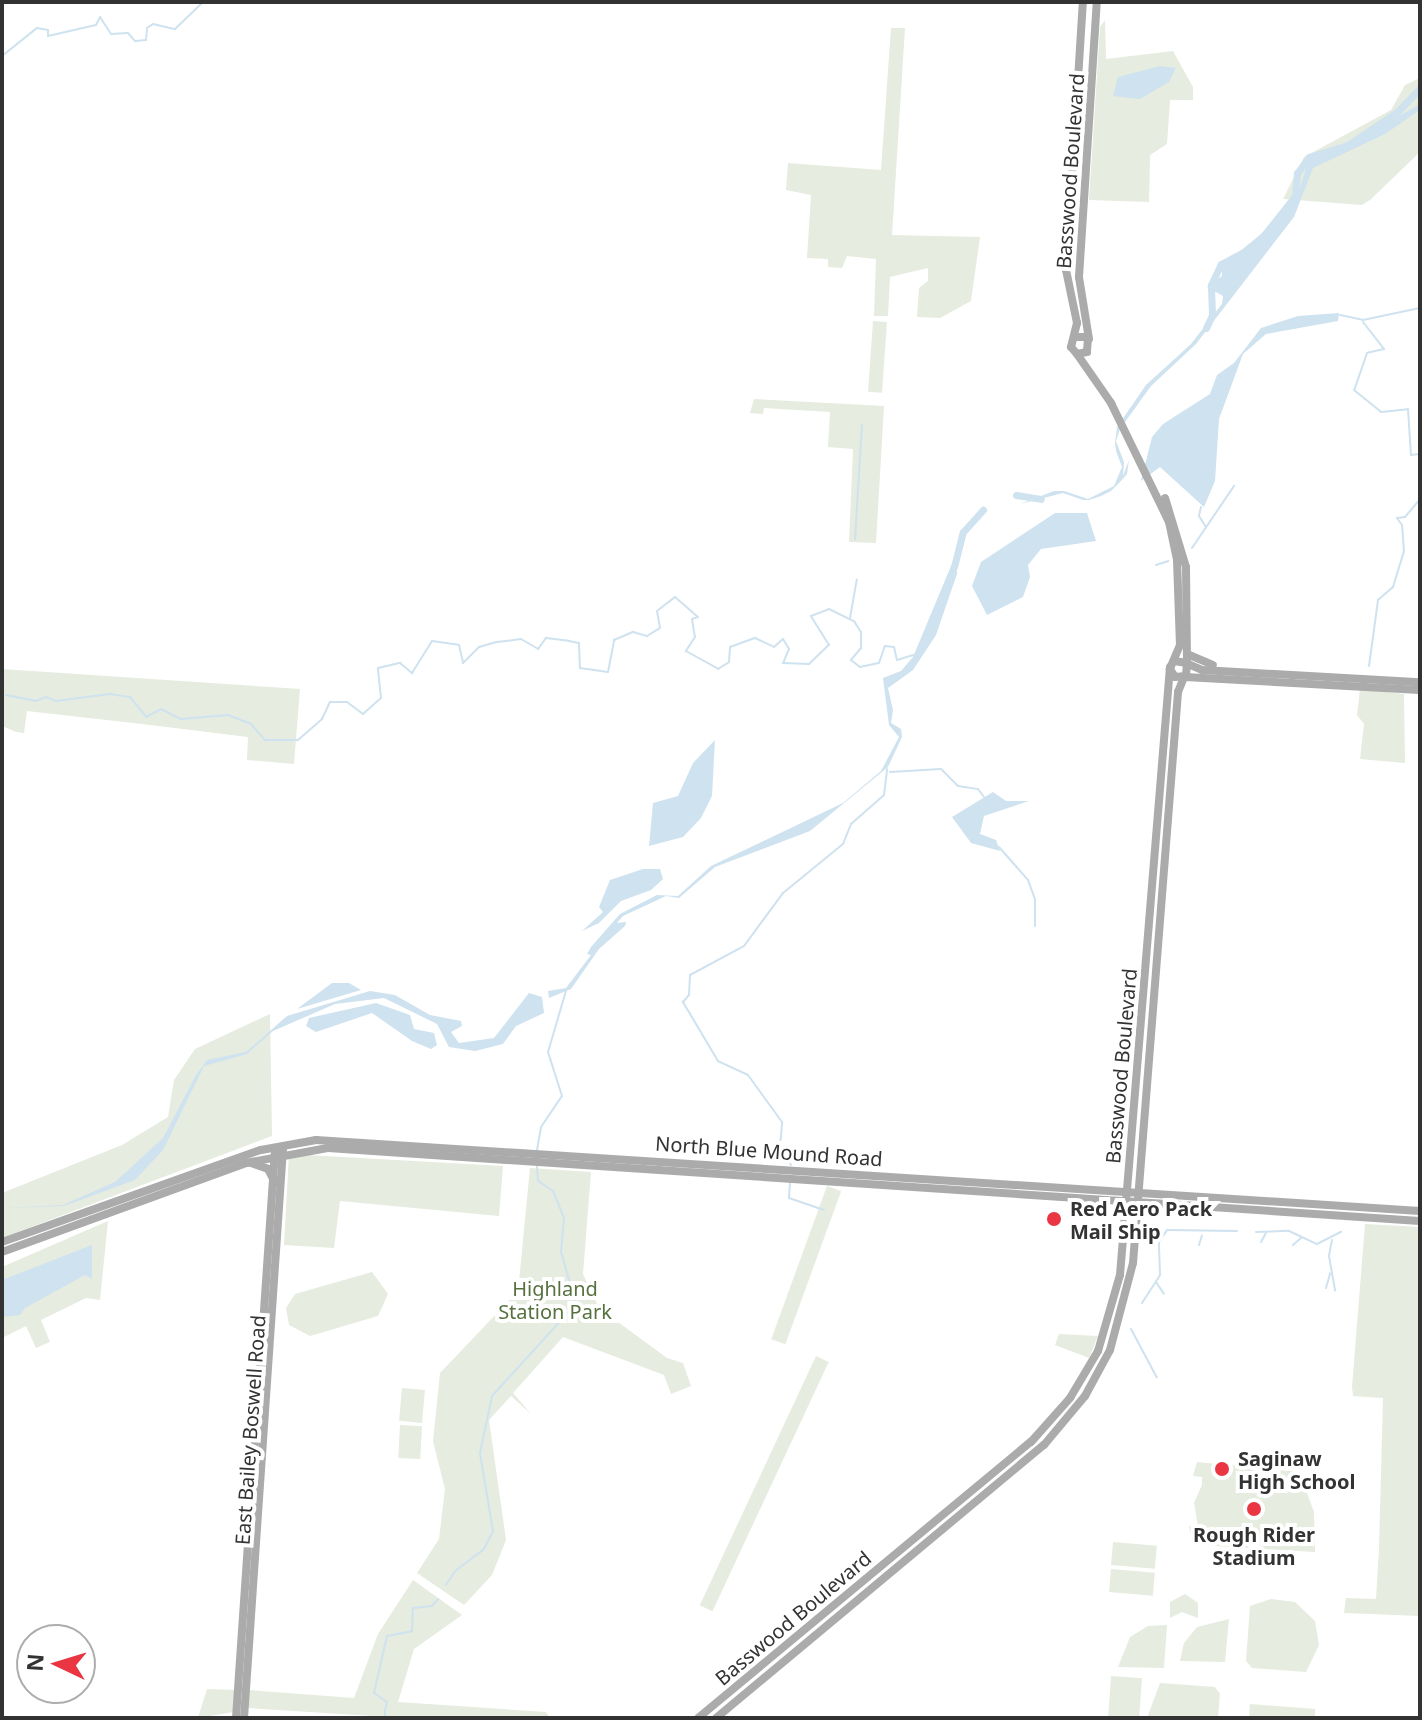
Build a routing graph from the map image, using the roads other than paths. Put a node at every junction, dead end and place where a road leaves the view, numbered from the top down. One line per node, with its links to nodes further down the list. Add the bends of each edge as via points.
1 (1083, 2): 3 (main road, Basswood Boulevard)
2 (1097, 2): 4 (main road, Basswood Boulevard)
3 (1072, 160): 4 (main road); 5 (main road, Basswood Boulevard, via 1066,263 1077,325)
4 (1086, 161): 6 (main road, Basswood Boulevard, via 1079,277)
5 (1074, 337): 6 (main road); 7 (main road, Basswood Boulevard, via 1071,347)
6 (1090, 344): 7 (main road); 8 (main road, Basswood Boulevard, via 1091,363)
7 (1077, 354): 8 (main road, Basswood Boulevard)
8 (1117, 409): 9 (main road, Basswood Boulevard)
9 (1157, 486): 10 (main road, Basswood Boulevard, via 1183,550); 11 (main road, Basswood Boulevard, via 1177,560 1180,648)
10 (1188, 660): 11 (main road); 12 (main road, Basswood Boulevard); 13 (main road)
11 (1172, 664): 12 (main road, via 1175,677); 15 (main road, Basswood Boulevard)
12 (1185, 677): 14 (main road); 16 (main road, Basswood Boulevard, via 1178,689)
13 (1420, 682)
14 (1420, 690)
15 (1135, 1084): 16 (main road, via 1138,1100); 23 (main road, Basswood Boulevard)
16 (1148, 1105): 24 (main road, Basswood Boulevard)
17 (279, 1149): 18 (main road, North Blue Mound Road, via 341,1140); 19 (main road, North Blue Mound Road); 21 (main road, North Blue Mound Road); 22 (main road, East Bailey Boswell Road); 25 (main road, North Blue Mound Road); 33 (main road, East Bailey Boswell Road)
18 (477, 1149): 19 (main road); 20 (main road, North Blue Mound Road)
19 (432, 1153): 20 (main road, North Blue Mound Road)
20 (528, 1156): 23 (main road, North Blue Mound Road)
21 (246, 1163): 22 (main road, via 268,1169); 25 (main road, North Blue Mound Road)
22 (276, 1193): 33 (main road, East Bailey Boswell Road)
23 (1126, 1196): 24 (main road, North Blue Mound Road); 38 (main road, Basswood Boulevard, via 1119,1285 1106,1329 1084,1377 1052,1421)
24 (1139, 1196): 26 (main road, North Blue Mound Road); 27 (main road, North Blue Mound Road); 39 (main road, Basswood Boulevard, via 1121,1321 1098,1375 1071,1416 1028,1459)
25 (127, 1202): 28 (main road, North Blue Mound Road)
26 (1298, 1203): 27 (main road, via 1250,1204); 29 (main road, North Blue Mound Road)
27 (1244, 1209): 30 (main road, North Blue Mound Road)
28 (103, 1211): 31 (main road, North Blue Mound Road); 32 (main road, North Blue Mound Road)
29 (1420, 1211)
30 (1420, 1221)
31 (2, 1242)
32 (2, 1252)
33 (270, 1326): 34 (main road, East Bailey Boswell Road); 34 (main road, East Bailey Boswell Road, via 272,1353)
34 (261, 1446): 35 (main road, East Bailey Boswell Road)
35 (259, 1470): 36 (main road, East Bailey Boswell Road); 37 (main road, East Bailey Boswell Road)
36 (236, 1718)
37 (244, 1718)
38 (698, 1718)
39 (716, 1718)

